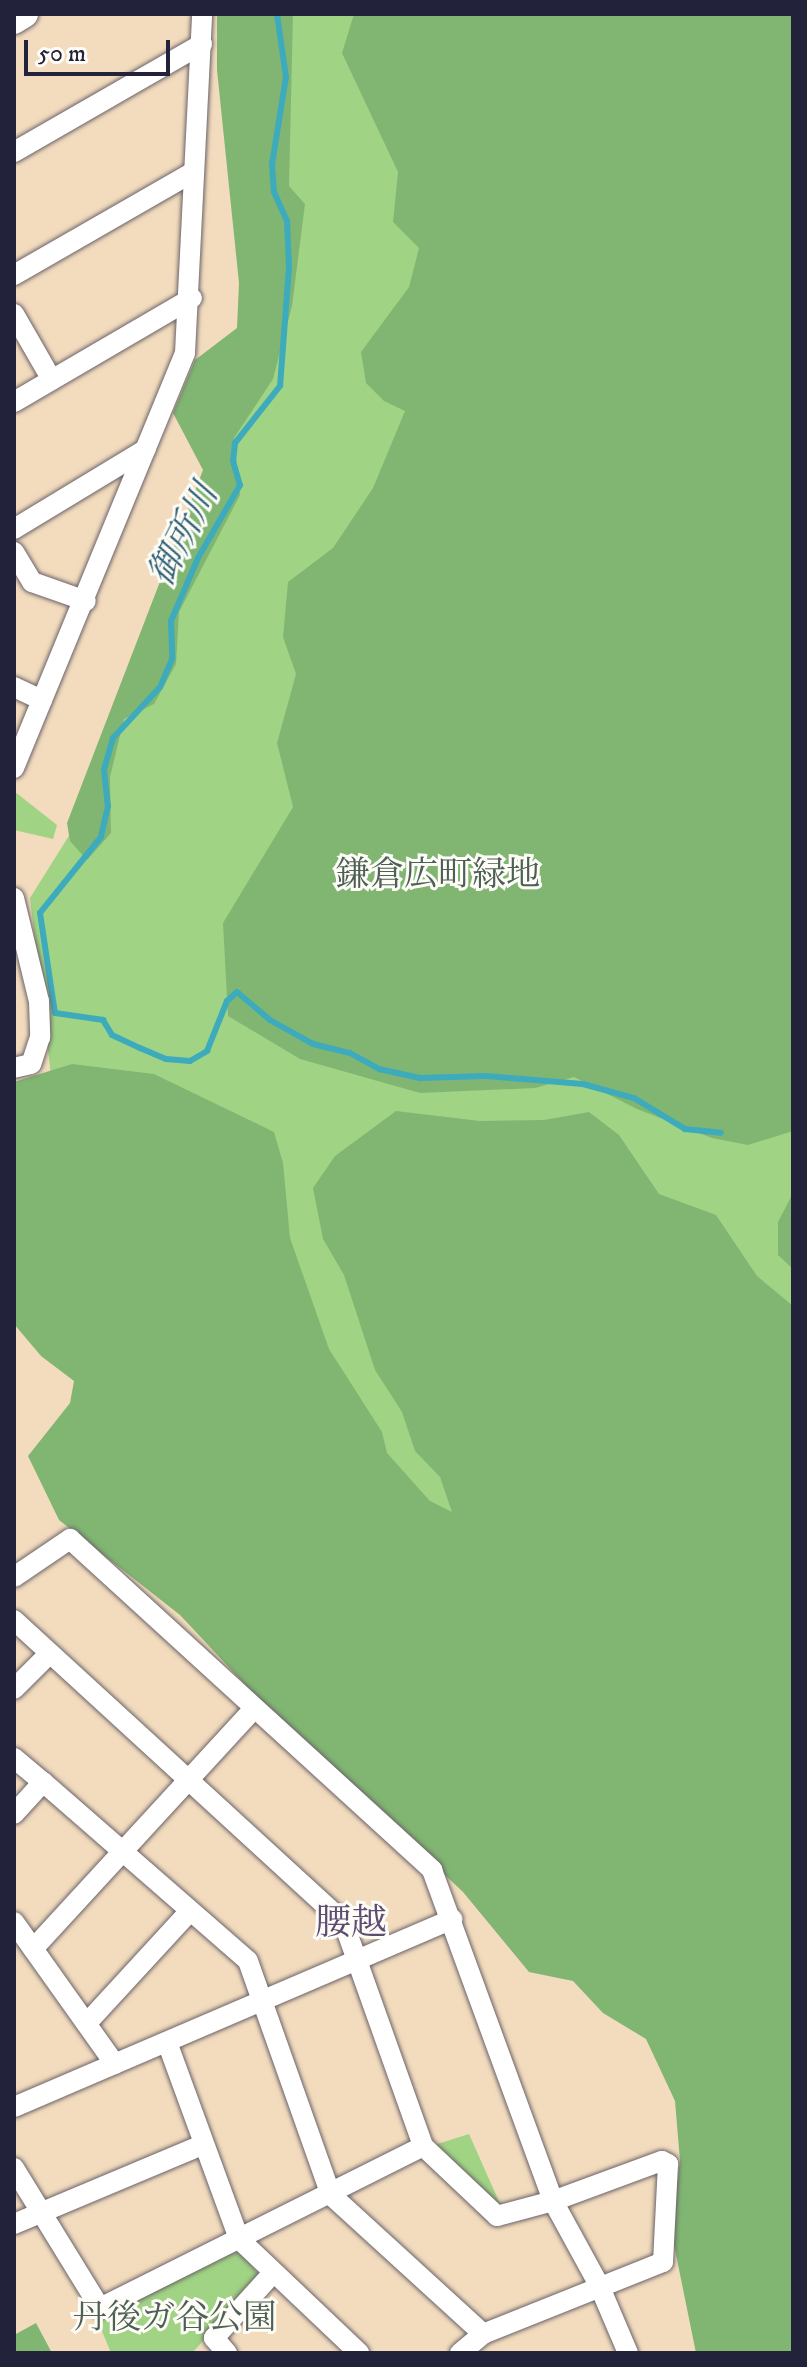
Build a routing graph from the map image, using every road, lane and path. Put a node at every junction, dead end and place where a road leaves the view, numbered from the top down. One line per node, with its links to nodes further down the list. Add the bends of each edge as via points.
1 (25, 14): 3 (street)
2 (202, 14): 4 (street)
3 (14, 21)
4 (202, 44): 5 (street); 6 (street)
5 (14, 152)
6 (193, 172): 7 (street); 8 (street)
7 (14, 275)
8 (192, 298): 10 (street); 12 (street, via 185,353)
9 (14, 314): 10 (street)
10 (52, 380): 11 (street)
11 (14, 402)
12 (146, 449): 13 (street); 15 (street)
13 (14, 529)
14 (14, 552): 15 (street, via 32,582)
15 (86, 601): 17 (street)
16 (14, 687): 17 (street)
17 (42, 700): 18 (street)
18 (14, 768)
19 (14, 898): 20 (street)
20 (23, 980): 21 (street, via 40,1037 31,1064)
21 (14, 1068)
22 (14, 1577): 26 (street, via 70,1539)
23 (14, 1620): 24 (street)
24 (49, 1654): 25 (street); 28 (street)
25 (14, 1689)
26 (254, 1709): 28 (street); 33 (street, via 432,1870)
27 (14, 1758): 29 (street)
28 (188, 1780): 31 (street); 36 (street, via 343,1921)
29 (43, 1782): 30 (street); 31 (street)
30 (14, 1814)
31 (124, 1850): 32 (street); 35 (street)
32 (190, 1911): 37 (street, via 248,1961); 38 (street)
33 (452, 1919): 36 (street); 46 (street)
34 (14, 1922): 35 (street)
35 (33, 1949): 38 (street)
36 (355, 1959): 37 (street); 43 (street)
37 (260, 2002): 39 (street); 45 (street)
38 (87, 2023): 40 (street)
39 (167, 2042): 40 (street); 42 (street)
40 (115, 2064): 41 (street)
41 (14, 2107)
42 (202, 2145): 47 (street); 49 (street)
43 (423, 2146): 45 (street); 46 (street, via 497,2216)
44 (14, 2168): 47 (street)
45 (331, 2195): 49 (street); 52 (street)
46 (553, 2201): 51 (street); 51 (street, via 662,2161 668,2164 663,2262)
47 (41, 2211): 48 (street); 49 (street, via 100,2308)
48 (14, 2224)
49 (239, 2239): 50 (street)
50 (272, 2274): 53 (street, via 214,2338); 54 (street)
51 (599, 2285): 52 (street); 56 (street)
52 (483, 2334): 55 (street)
53 (227, 2353)
54 (359, 2353)
55 (460, 2353)
56 (628, 2353)

